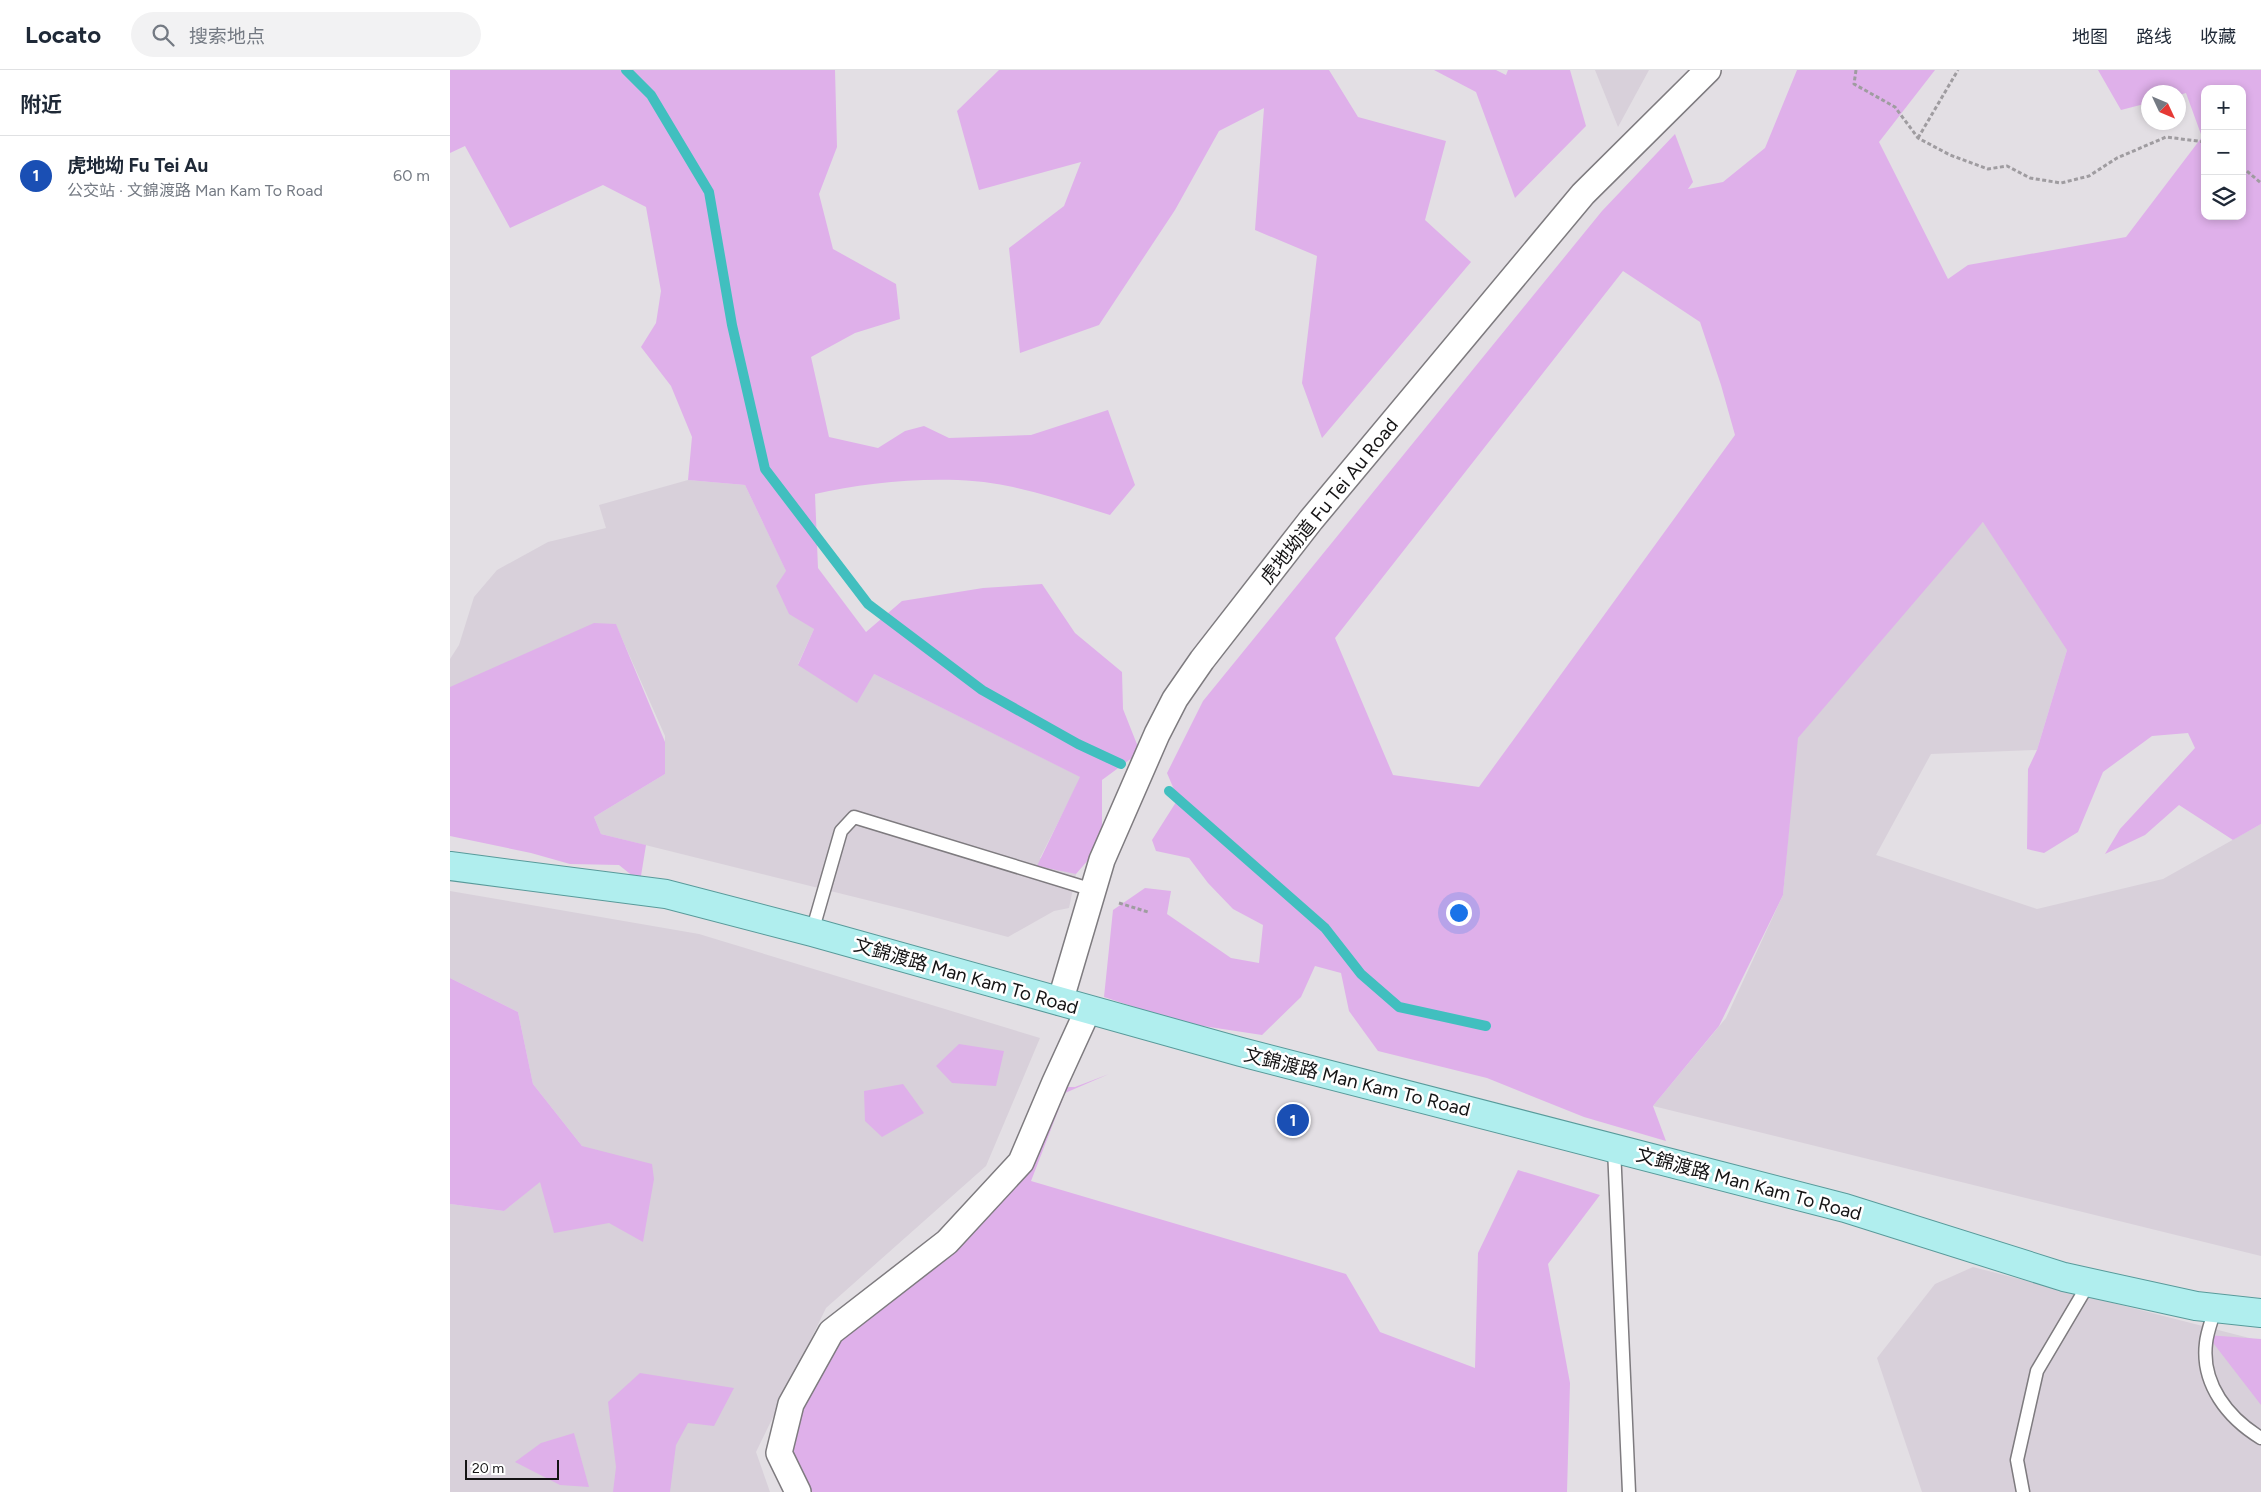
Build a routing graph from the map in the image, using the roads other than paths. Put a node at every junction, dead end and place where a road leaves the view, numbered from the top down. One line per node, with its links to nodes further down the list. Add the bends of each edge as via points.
1 (1708, 70): 3 (street, 虎地坳道 Fu Tei Au Road, via 1582,194 1311,520 1202,660 1175,699 1157,734 1102,860)
2 (450, 866): 4 (main road, 文錦渡路 Man Kam To Road, via 666,894)
3 (1103, 896): 4 (lane, via 854,817 841,831); 5 (street, 虎地坳道 Fu Tei Au Road)
4 (812, 932): 5 (main road, 文錦渡路 Man Kam To Road)
5 (1060, 1002): 6 (main road, 文錦渡路 Man Kam To Road)
6 (1088, 1010): 7 (main road, 文錦渡路 Man Kam To Road); 12 (street, via 1021,1162 947,1242 831,1332 791,1404 779,1453)
7 (1614, 1148): 8 (main road, 文錦渡路 Man Kam To Road, via 1845,1208); 13 (lane)
8 (2089, 1283): 9 (main road, 文錦渡路 Man Kam To Road); 14 (lane, via 2037,1371 2017,1460)
9 (2214, 1309): 10 (main road, 文錦渡路 Man Kam To Road); 11 (lane, via 2205,1361 2211,1381 2228,1411)
10 (2261, 1313)
11 (2261, 1438)
12 (798, 1492)
13 (1629, 1492)
14 (2023, 1492)

